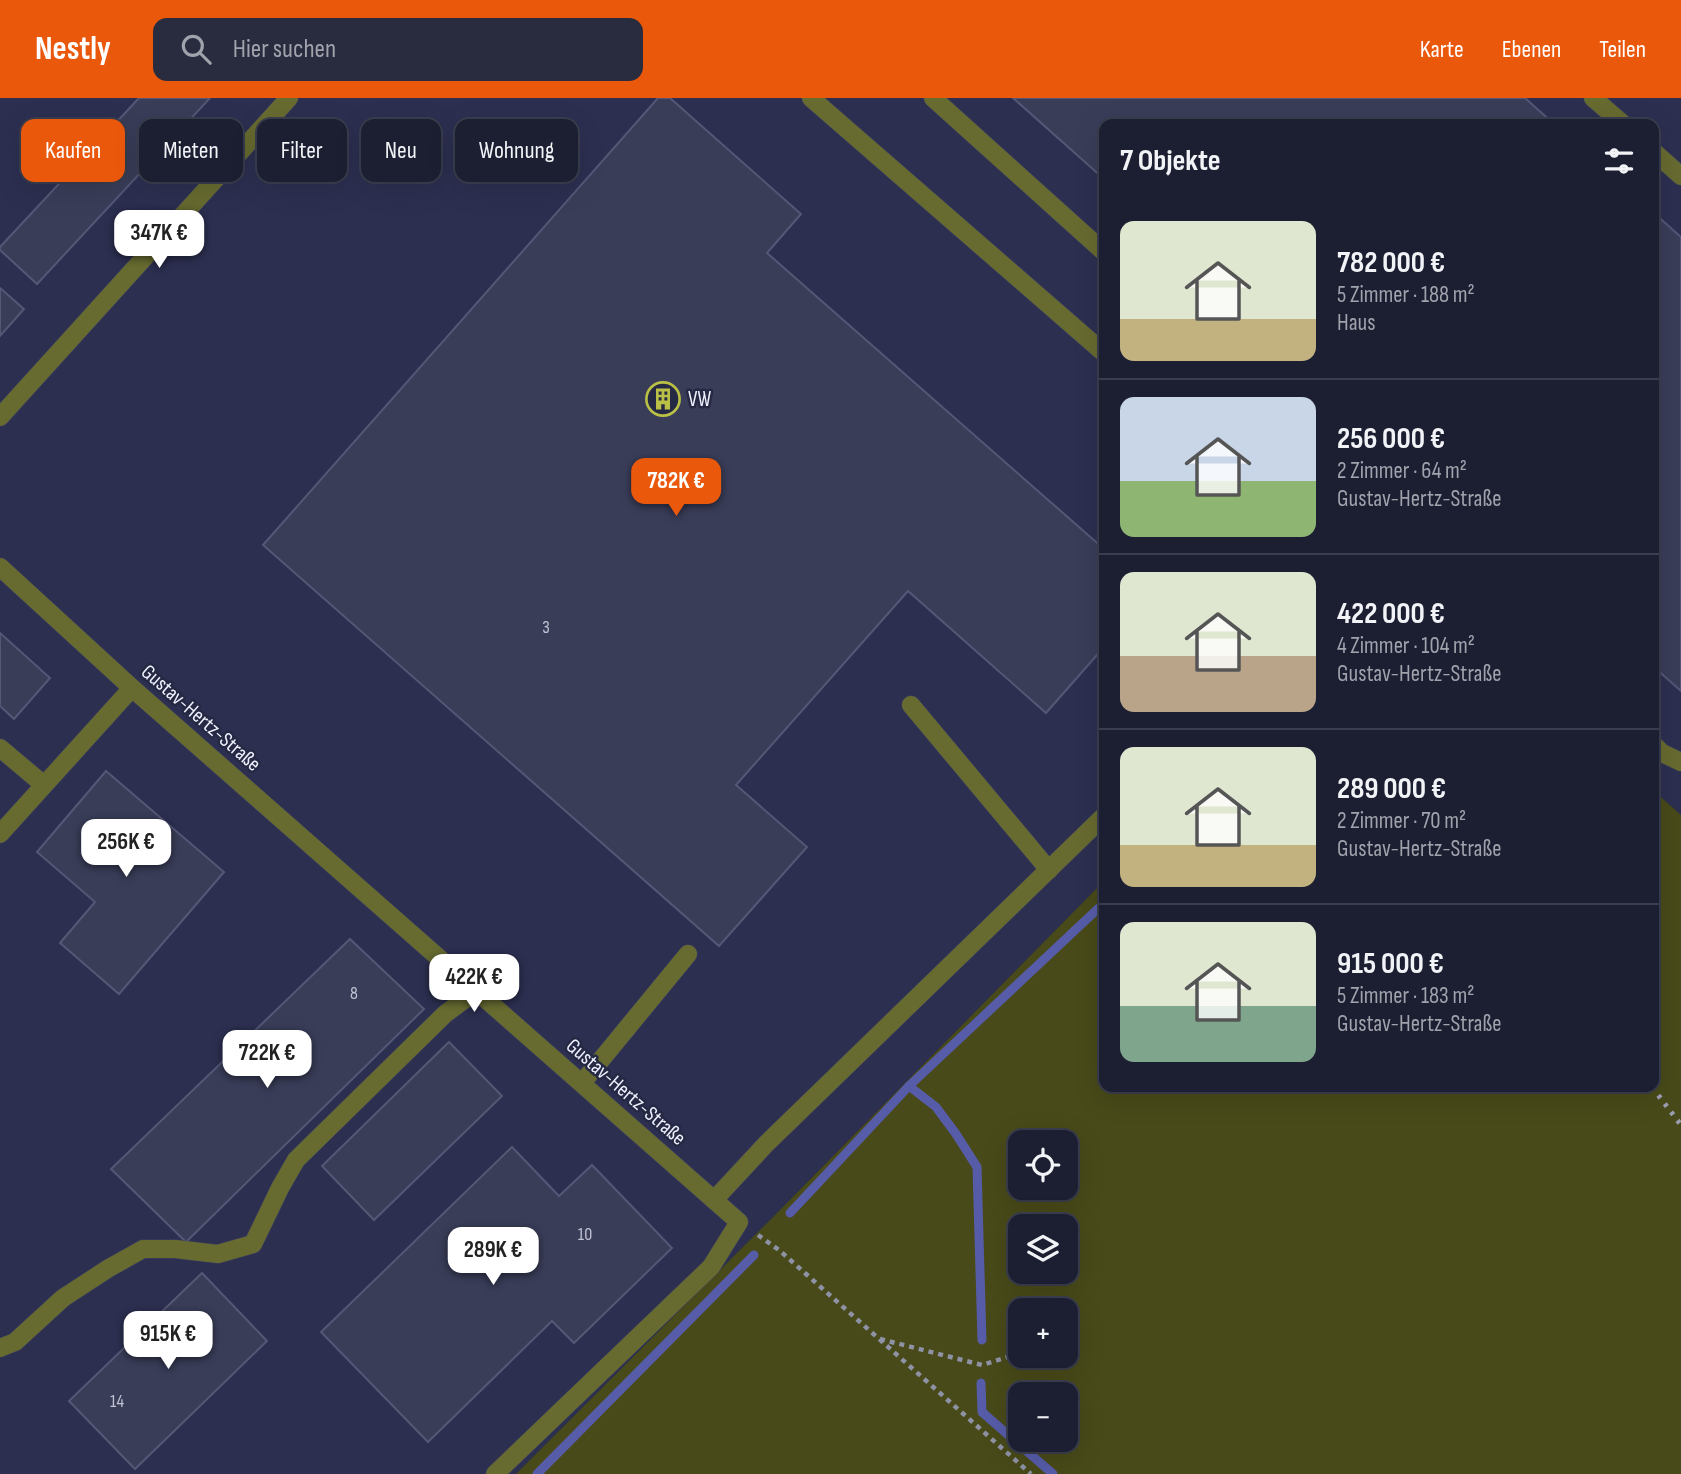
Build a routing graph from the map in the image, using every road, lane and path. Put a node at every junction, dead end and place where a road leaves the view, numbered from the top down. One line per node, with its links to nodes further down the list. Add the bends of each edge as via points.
1 (289, 98): 10 (street)
2 (811, 98): 9 (street)
3 (933, 98): 8 (street)
4 (1593, 98): 5 (street)
5 (1617, 119)
6 (1659, 156): 7 (street)
7 (1681, 176)
8 (1099, 247)
9 (1099, 349)
10 (0, 417)
11 (0, 567): 12 (street, Gustav-Hertz-Straße)
12 (132, 688): 17 (street); 22 (street, Gustav-Hertz-Straße)
13 (911, 705): 20 (street)
14 (0, 748): 17 (street)
15 (1659, 750): 16 (street)
16 (1681, 762)
17 (44, 785): 19 (street)
18 (1099, 821): 20 (street)
19 (0, 834)
20 (1049, 870): 24 (street)
21 (688, 954): 23 (street)
22 (476, 991): 23 (street, Gustav-Hertz-Straße); 27 (street, via 445,1014 296,1160 253,1244 218,1254 143,1250 63,1298 15,1342)
23 (582, 1083): 24 (street, Gustav-Hertz-Straße)
24 (714, 1200): 25 (street, Gustav-Hertz-Straße)
25 (739, 1222): 26 (path, via 779,1250); 29 (street, via 711,1268)
26 (879, 1338): 28 (path, via 982,1365); 30 (path)
27 (0, 1348)
28 (1008, 1357)
29 (495, 1474)
30 (1031, 1474)

